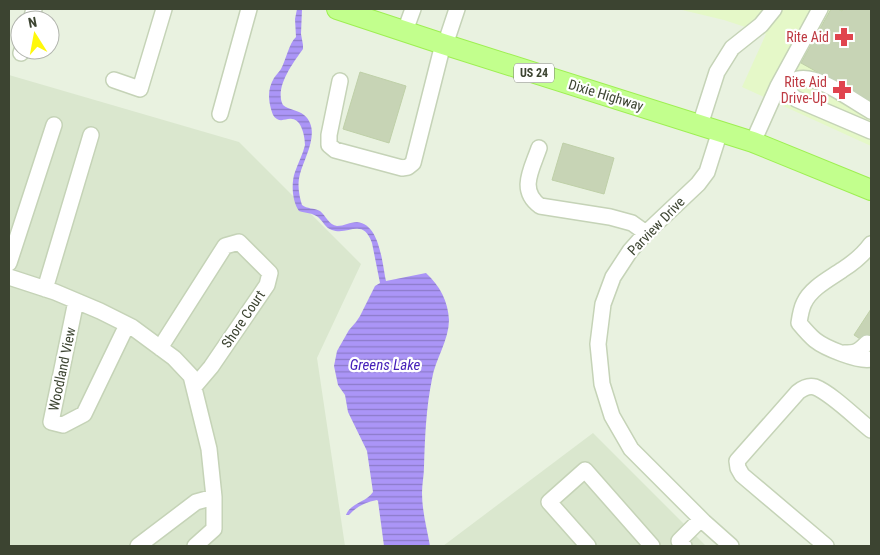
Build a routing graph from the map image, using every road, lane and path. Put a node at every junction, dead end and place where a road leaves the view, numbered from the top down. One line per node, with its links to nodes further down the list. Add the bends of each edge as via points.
1 (162, 9): 11 (street, via 140,89)
2 (249, 9): 15 (street)
3 (413, 9): 8 (street)
4 (457, 9): 9 (street)
5 (774, 9): 17 (street, via 761,25 732,48 717,72)
6 (820, 9): 13 (street)
7 (343, 10): 8 (main road, Dixie Highway / US 24)
8 (405, 31): 9 (main road, Dixie Highway / US 24)
9 (444, 44): 12 (street, via 413,162 408,167 335,150 329,145 328,135); 17 (main road, Dixie Highway / US 24)
10 (798, 79): 13 (street); 14 (street, via 826,85); 19 (street, via 791,83 789,90 796,99)
11 (114, 80)
12 (340, 81)
13 (778, 86): 21 (street)
14 (871, 111)
15 (220, 114)
16 (54, 125): 26 (street)
17 (700, 125): 18 (main road, Dixie Highway / US 24)
18 (720, 131): 21 (main road, Dixie Highway / US 24); 24 (street, Parview Drive, via 707,172)
19 (871, 132)
20 (91, 135): 28 (street)
21 (753, 142): 23 (main road, Dixie Highway / US 24)
22 (539, 148): 24 (street, via 528,180 532,200 540,206 632,223)
23 (871, 190)
24 (646, 232): 38 (street, Parview Drive, via 613,277 603,304 598,344 602,384 612,416 631,449)
25 (871, 244): 33 (street, via 844,269 823,282 804,303 801,313 799,323 809,334 826,347)
26 (9, 263)
27 (9, 277): 28 (street)
28 (45, 289): 29 (street)
29 (76, 301): 30 (street); 30 (street, Woodland View, via 51,422 63,425 84,414)
30 (127, 325): 32 (street)
31 (867, 343): 33 (street, via 859,351)
32 (160, 348): 35 (street, via 191,376); 35 (street, Shore Court, via 225,246 239,242 270,273 267,285)
33 (842, 353): 34 (street)
34 (871, 359)
35 (194, 387): 37 (street, via 209,448)
36 (871, 429): 45 (street, via 828,394 815,387 806,387 737,461 742,475)
37 (214, 497): 40 (street, via 196,502); 41 (street, via 214,529)
38 (701, 519): 39 (street); 44 (street, Parview Drive)
39 (679, 545)
40 (138, 546)
41 (195, 546)
42 (588, 546): 43 (street, via 549,502 585,470)
43 (652, 546)
44 (731, 546)
45 (826, 546)

